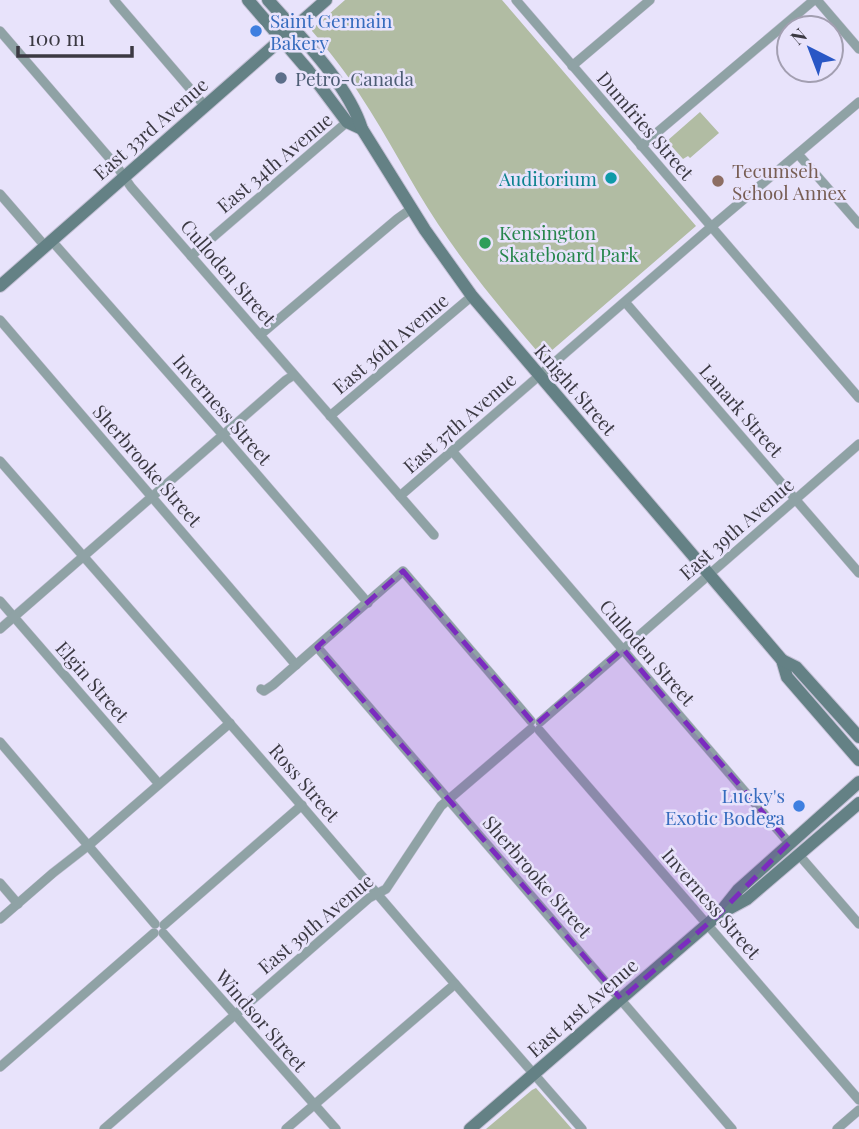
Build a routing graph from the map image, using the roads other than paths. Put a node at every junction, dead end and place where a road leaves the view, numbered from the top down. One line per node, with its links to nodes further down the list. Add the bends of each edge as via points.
1 (114, 0): 14 (street)
2 (248, 0): 10 (main road)
3 (268, 0): 8 (main road, Knight Street)
4 (326, 0): 8 (main road, East 33rd Avenue)
5 (516, 0): 12 (street, Dumfries Street)
6 (650, 0): 12 (street)
7 (816, 0): 11 (street); 17 (street)
8 (293, 28): 10 (main road, East 33rd Avenue); 16 (main road, Knight Street, via 337,82)
9 (0, 31): 19 (street, Culloden Street)
10 (281, 38): 14 (main road, East 33rd Avenue); 15 (main road)
11 (859, 49)
12 (572, 66): 17 (street, Dumfries Street)
13 (859, 102): 18 (street, East 37th Avenue)
14 (204, 105): 19 (main road, East 33rd Avenue)
15 (347, 122): 16 (main road); 25 (street, East 34th Avenue)
16 (362, 129): 21 (main road, Knight Street)
17 (641, 146): 23 (street, Dumfries Street)
18 (799, 153): 22 (street); 23 (street, East 37th Avenue)
19 (123, 176): 24 (main road, East 33rd Avenue); 25 (street, Culloden Street)
20 (0, 194): 24 (street, Inverness Street)
21 (411, 209): 27 (main road, Knight Street); 30 (street)
22 (859, 224)
23 (711, 227): 28 (street, East 37th Avenue); 33 (street, Dumfries Street)
24 (48, 243): 26 (main road, East 33rd Avenue); 35 (street, Inverness Street)
25 (191, 256): 30 (street, Culloden Street)
26 (0, 286)
27 (472, 296): 32 (main road, Knight Street); 34 (street, East 36th Avenue)
28 (625, 302): 32 (street, East 37th Avenue); 41 (street, Lanark Street)
29 (0, 320): 40 (street, Sherbrooke Street)
30 (260, 335): 31 (street, Culloden Street)
31 (294, 375): 34 (street, Culloden Street); 35 (street)
32 (539, 376): 37 (street, East 37th Avenue); 45 (main road, Knight Street)
33 (859, 398)
34 (330, 416): 39 (street, Culloden Street)
35 (223, 435): 40 (street); 47 (street, Inverness Street)
36 (859, 444): 41 (street, East 39th Avenue)
37 (453, 452): 39 (street, East 37th Avenue); 51 (street, Culloden Street)
38 (0, 460): 43 (street, Ross Street)
39 (400, 496): 42 (street, Culloden Street)
40 (152, 497): 43 (street); 53 (street, Sherbrooke Street)
41 (796, 499): 44 (street, Lanark Street); 45 (street, East 39th Avenue)
42 (434, 535)
43 (84, 556): 48 (street); 55 (street, Ross Street)
44 (859, 573)
45 (709, 575): 51 (street, East 39th Avenue); 52 (main road, Knight Street)
46 (0, 601): 48 (street, Elgin Street)
47 (368, 603): 50 (street); 56 (street, Inverness Street, via 403,571)
48 (14, 617): 49 (street); 61 (street, Elgin Street)
49 (0, 629)
50 (317, 647): 53 (street); 62 (street, Sherbrooke Street)
51 (623, 649): 56 (street, East 39th Avenue); 65 (street, Culloden Street)
52 (782, 660): 57 (main road, Knight Street, via 796,667); 59 (main road, Knight Street, via 787,677)
53 (296, 664): 54 (street)
54 (261, 690)
55 (230, 723): 61 (street); 64 (street, Ross Street)
56 (535, 725): 62 (street, East 39th Avenue); 73 (street, Inverness Street)
57 (859, 737)
58 (0, 742): 66 (street, Windsor Street)
59 (859, 760)
60 (859, 782): 65 (main road, East 41st Avenue)
61 (159, 784): 66 (street)
62 (448, 800): 69 (street, East 39th Avenue, via 386,889); 77 (street, Sherbrooke Street)
63 (859, 803): 67 (main road, East 41st Avenue)
64 (302, 805): 69 (street, Ross Street); 75 (street)
65 (789, 843): 71 (main road, East 41st Avenue)
66 (89, 845): 70 (street); 75 (street, Windsor Street)
67 (800, 855): 71 (main road, East 41st Avenue, via 747,899); 74 (street)
68 (0, 883): 70 (street)
69 (377, 894): 76 (street, Ross Street); 78 (street, East 39th Avenue)
70 (18, 904): 72 (street)
71 (718, 915): 73 (main road, East 41st Avenue)
72 (0, 919)
73 (707, 924): 77 (main road, East 41st Avenue); 81 (street, Inverness Street)
74 (859, 924)
75 (159, 929): 78 (street, Windsor Street); 79 (street)
76 (455, 984): 80 (street, Ross Street); 82 (street)
77 (621, 999): 80 (main road, East 41st Avenue); 89 (street, Sherbrooke Street)
78 (234, 1014): 82 (street, Windsor Street); 84 (street, East 39th Avenue)
79 (0, 1067)
80 (534, 1074): 87 (main road, East 41st Avenue); 88 (street, Ross Street)
81 (859, 1101): 83 (street)
82 (314, 1105): 85 (street); 86 (street, Windsor Street)
83 (859, 1110): 90 (street)
84 (104, 1129)
85 (286, 1129)
86 (336, 1129)
87 (470, 1129)
88 (582, 1129)
89 (732, 1129)
90 (837, 1129)

